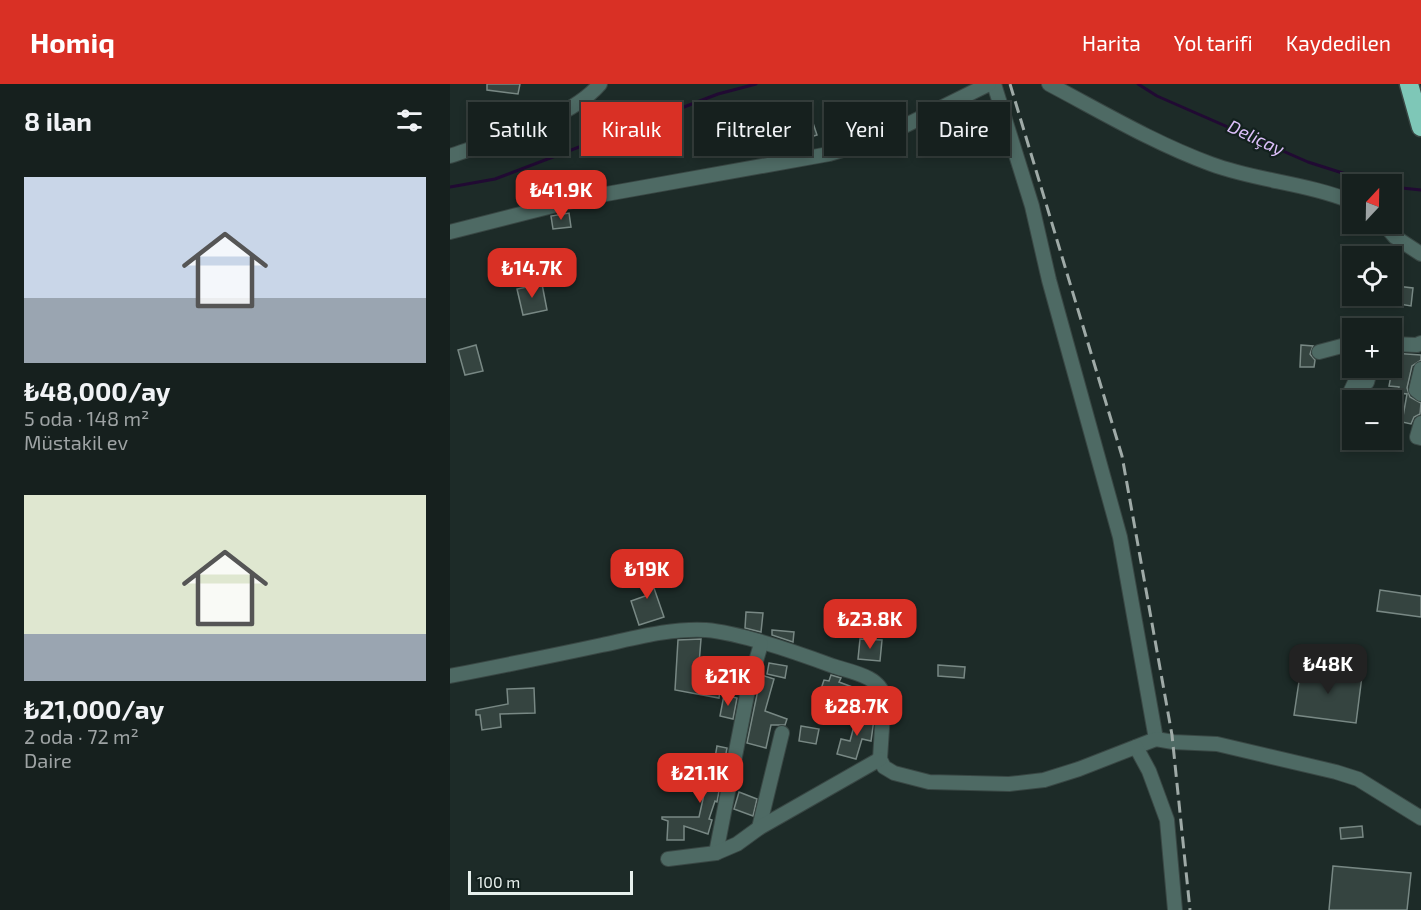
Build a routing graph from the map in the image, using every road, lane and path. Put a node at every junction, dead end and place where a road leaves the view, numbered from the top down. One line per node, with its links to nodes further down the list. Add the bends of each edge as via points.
1 (600, 84): 7 (street, via 544,121)
2 (989, 84): 9 (street, via 876,140 829,154 584,198)
3 (994, 84): 25 (street, via 1029,197 1120,537)
4 (1049, 84): 8 (street, via 1139,132 1209,163)
5 (1409, 84): 6 (highway)
6 (1421, 127)
7 (450, 156)
8 (1342, 198)
9 (450, 232)
10 (1392, 234): 11 (street)
11 (1421, 254)
12 (1421, 343): 13 (street)
13 (1402, 344)
14 (1342, 346): 15 (street)
15 (1319, 352)
16 (1421, 369): 19 (street, via 1416,390)
17 (1367, 378): 18 (street, via 1366,382 1354,384)
18 (1351, 390)
19 (1421, 394)
20 (1421, 423): 21 (street, via 1417,437)
21 (1421, 438)
22 (761, 644): 23 (street, via 707,630 682,630); 27 (street, via 866,677 882,689); 30 (street, via 749,685)
23 (450, 676)
24 (782, 733): 29 (street)
25 (1156, 739): 26 (street); 28 (street, via 1217,744 1336,771 1358,779)
26 (1136, 747): 27 (street, via 1044,780 1009,784 921,780 894,773); 32 (street, via 1167,820)
27 (880, 759): 29 (street)
28 (1421, 818)
29 (759, 828): 30 (street)
30 (716, 853): 31 (street)
31 (668, 859)
32 (1175, 910)

